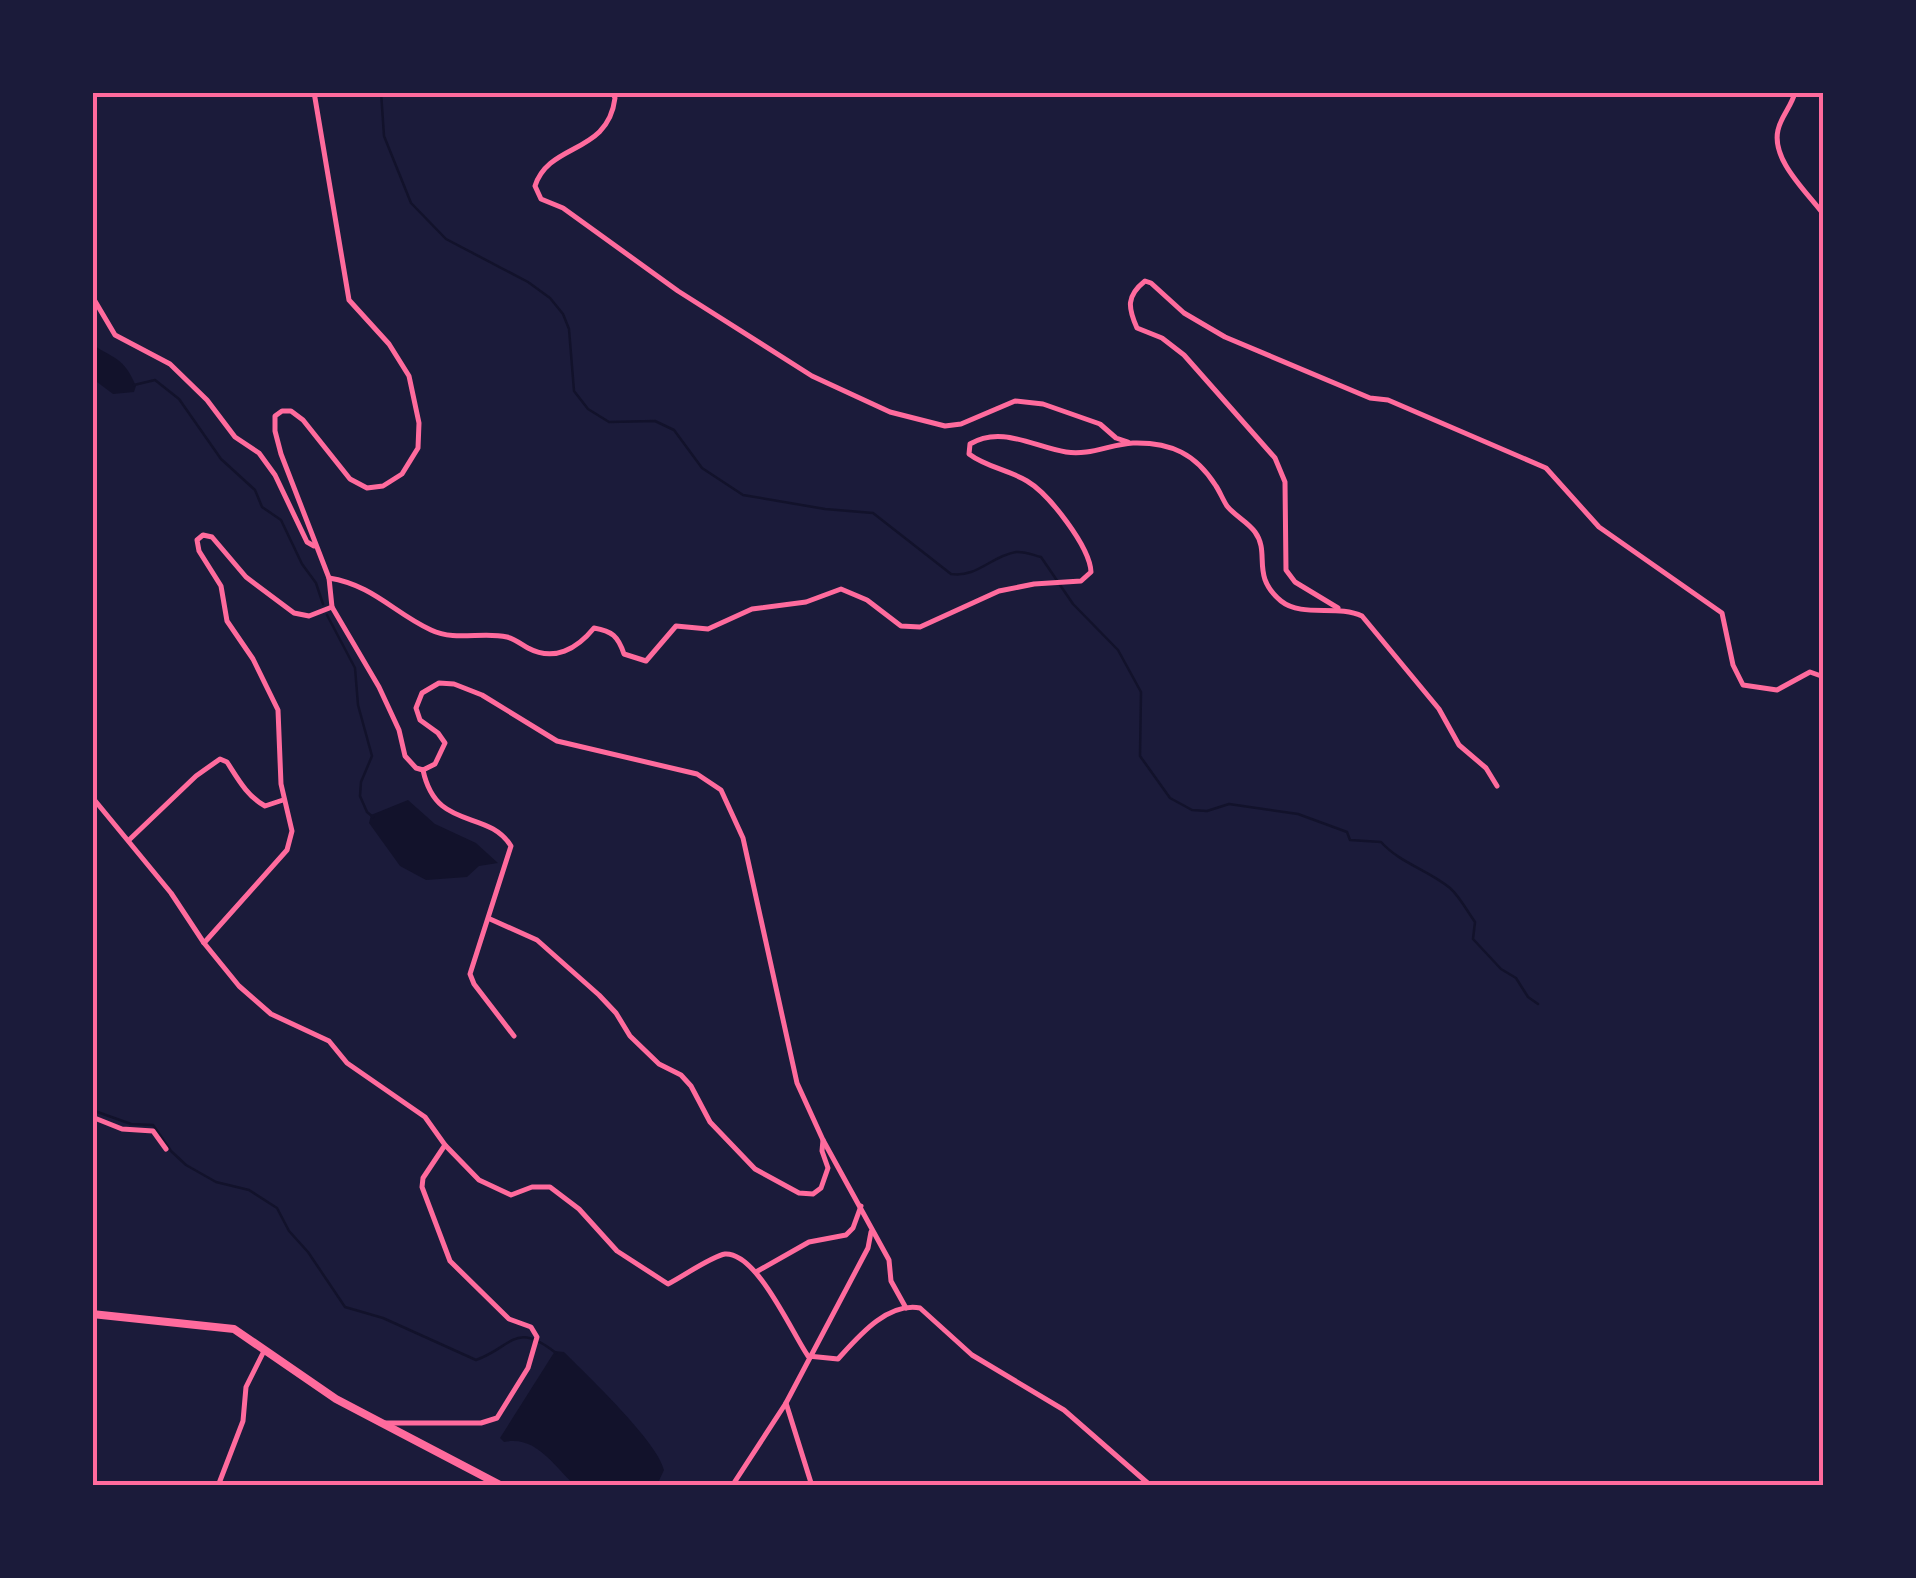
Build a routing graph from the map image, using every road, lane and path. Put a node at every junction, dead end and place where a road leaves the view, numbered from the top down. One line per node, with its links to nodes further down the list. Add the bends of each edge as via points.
1 (314, 92): 7 (street, via 350,300 400,359 419,423 418,448 402,474 367,488 350,479 291,410 275,416 274,431)
2 (612, 92): 6 (street, via 614,114 606,128 548,164 536,186 541,199 678,292 812,376 890,412 945,426 1014,400 1100,424)
3 (1795, 92): 4 (street, via 1776,145)
4 (1824, 215)
5 (92, 296): 7 (street, via 115,334 170,364 235,438 259,453 307,542)
6 (1131, 443): 8 (street, via 1088,452 1018,438 970,444 969,454 1030,482 1056,508 1092,572 1082,581 999,591 920,626 901,626 841,589 806,602 752,609 708,629 676,626 646,661 624,654 610,630 594,628 569,652 543,654 510,637 429,630 387,600); 10 (street, via 1177,448 1192,457 1227,506 1256,532 1264,580 1285,604)
7 (317, 548): 8 (street)
8 (329, 578): 9 (street)
9 (332, 607): 12 (street, via 379,687 406,756); 15 (street, via 309,616 294,613 246,577 212,538 197,540 221,586 227,622 278,710)
10 (1340, 610): 11 (street, via 1286,570 1285,482 1275,458 1184,355 1137,328 1130,297 1145,281 1225,337 1546,468 1599,526 1722,613 1743,685 1777,690 1810,672); 13 (street, via 1362,616 1374,629)
11 (1824, 677)
12 (424, 770): 17 (street, via 426,786 448,814 488,827 511,846); 21 (street, via 436,764 445,743 416,708 422,693 439,683 454,684 557,741 697,774 721,790 744,838 797,1084)
13 (1497, 786)
14 (92, 797): 16 (street)
15 (283, 800): 16 (street, via 265,806 256,801 220,759); 18 (street, via 291,844)
16 (129, 840): 18 (street)
17 (490, 919): 19 (street, via 470,974); 21 (street, via 537,940 599,995 630,1036 691,1086 710,1122 755,1170 813,1194 828,1168)
18 (204, 944): 22 (street, via 271,1014 328,1041 347,1063 424,1117)
19 (514, 1036)
20 (92, 1116): 23 (street, via 122,1129 152,1131)
21 (823, 1140): 24 (street)
22 (445, 1144): 26 (street, via 500,1192 550,1187 617,1251 668,1284 724,1254); 32 (street, via 422,1187 450,1261 509,1319 532,1327 537,1340 497,1418)
23 (166, 1149)
24 (861, 1206): 25 (street); 26 (street, via 846,1235 809,1242)
25 (871, 1230): 27 (street); 30 (street, via 868,1248)
26 (756, 1272): 30 (street)
27 (906, 1308): 30 (street, via 866,1329 838,1359); 37 (street, via 920,1308 972,1356 1064,1410)
28 (92, 1314): 29 (main road, via 234,1330)
29 (266, 1348): 32 (main road); 33 (street, via 246,1387 244,1421)
30 (808, 1356): 31 (street)
31 (786, 1403): 35 (street); 36 (street)
32 (382, 1424): 34 (main road)
33 (218, 1486)
34 (502, 1486)
35 (732, 1486)
36 (812, 1486)
37 (1151, 1486)

